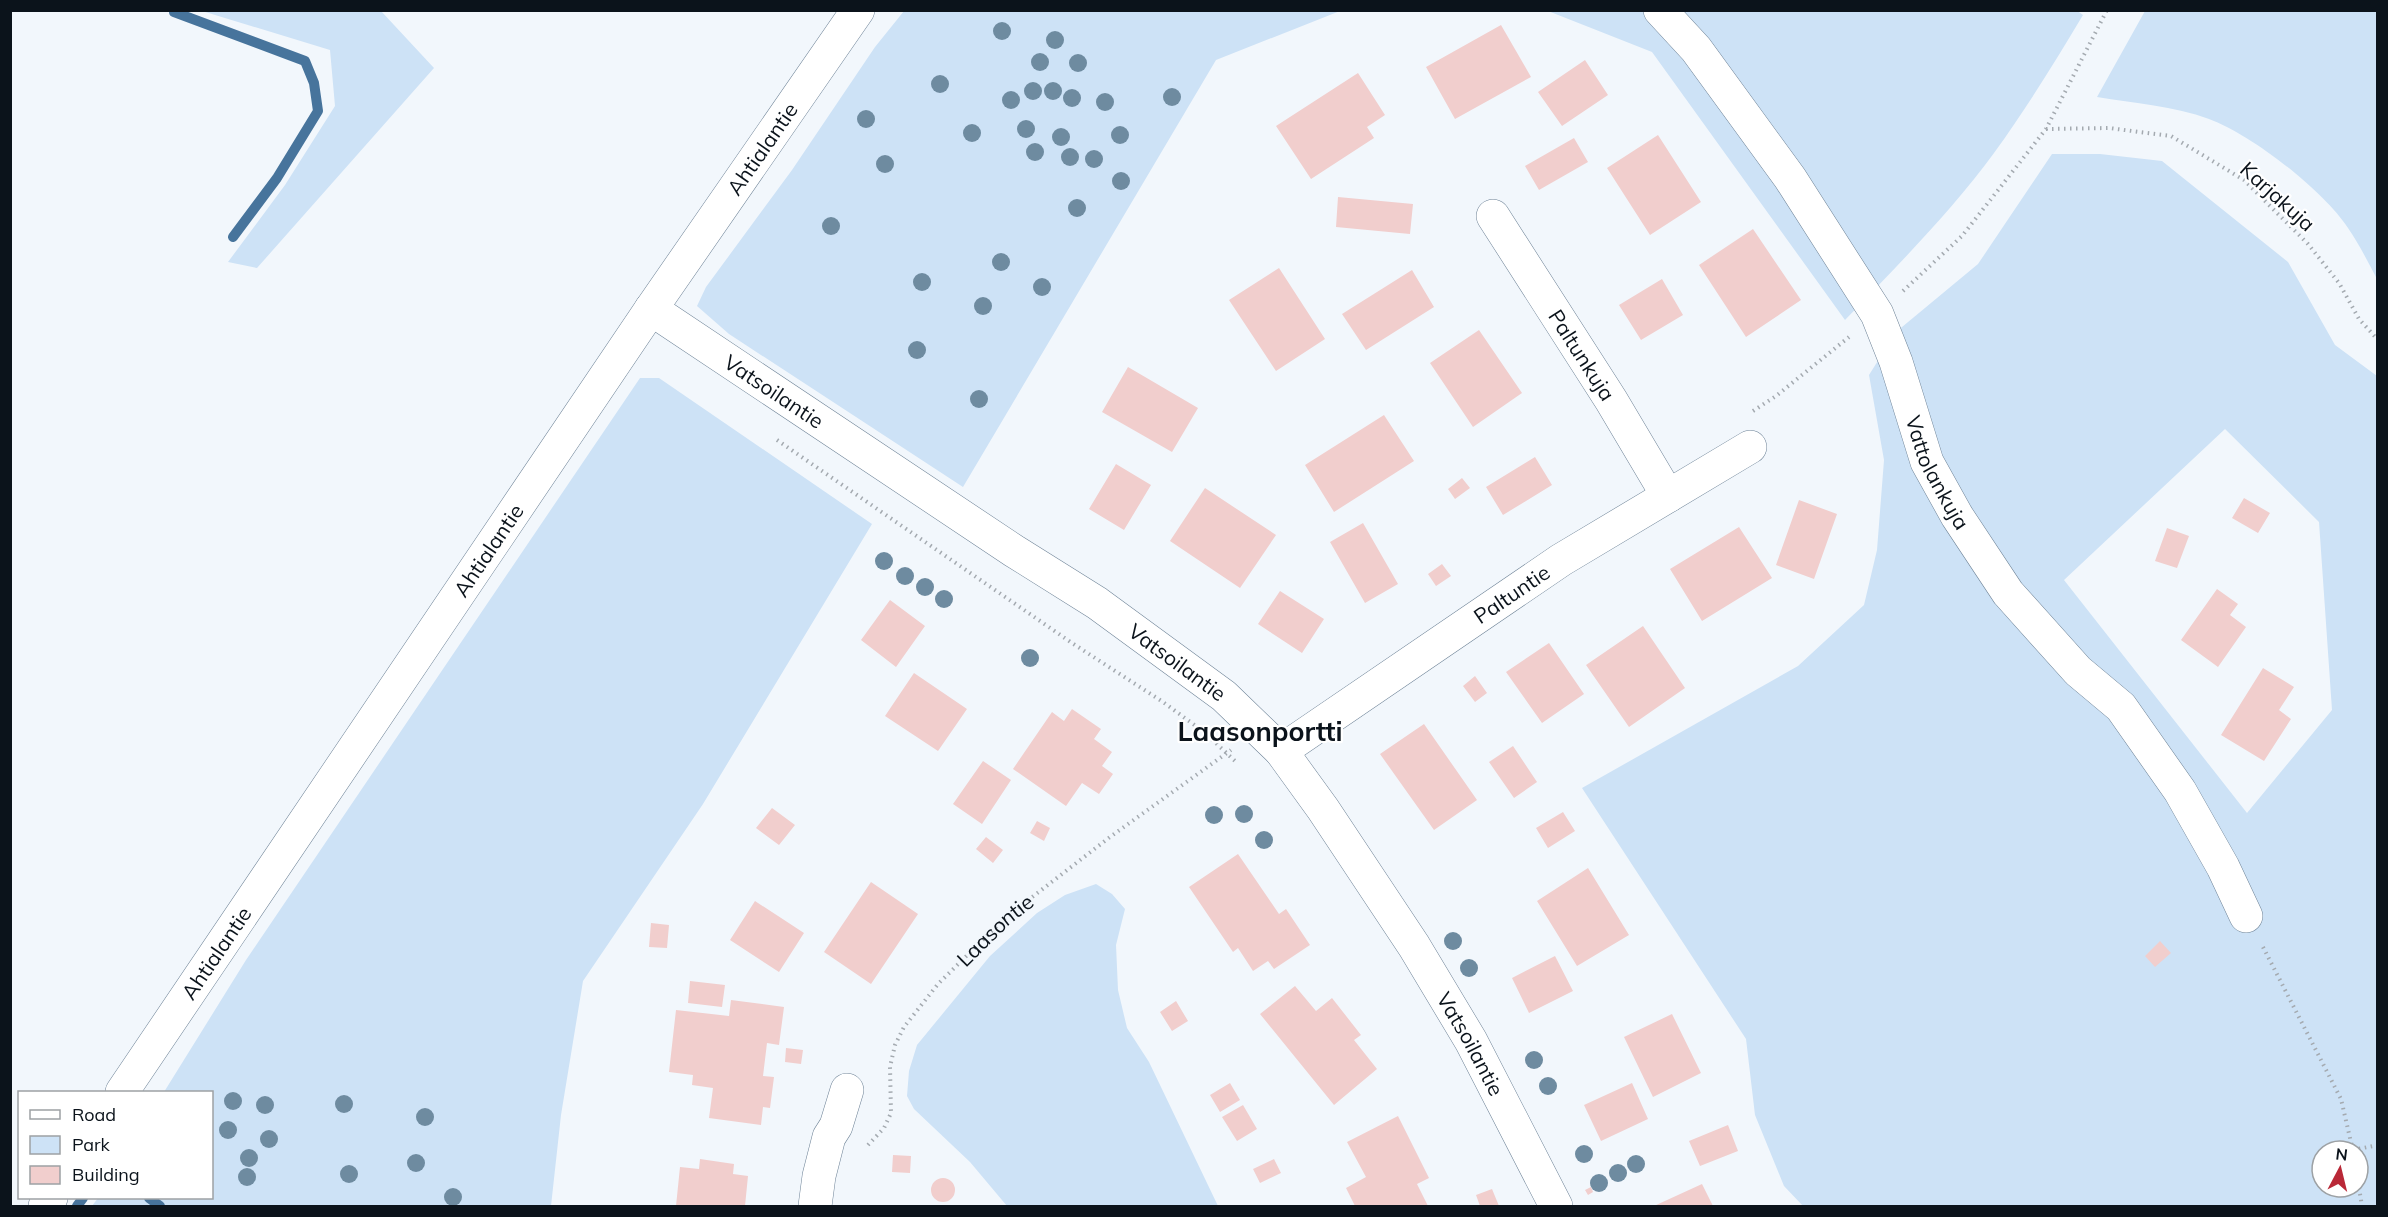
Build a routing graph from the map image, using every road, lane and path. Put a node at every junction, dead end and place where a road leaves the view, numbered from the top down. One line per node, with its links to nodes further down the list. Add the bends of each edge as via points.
1 (858, 10): 6 (street, Ahtialantie)
2 (1660, 10): 7 (street, Vattolankuja, via 1696,49 1790,178)
3 (2107, 10): 4 (path)
4 (2046, 129): 7 (path, via 1962,237); 8 (path, Karjakuja, via 2109,128 2170,136 2244,180 2308,244)
5 (1493, 216): 12 (street, Paltunkuja)
6 (651, 309): 13 (street, Vatsoilantie, via 1097,603 1224,696); 18 (street, Ahtialantie)
7 (1877, 314): 9 (path); 16 (street, Vattolankuja, via 1927,462 1957,516 2008,593 2078,671 2121,707 2180,791)
8 (2378, 340)
9 (1776, 396)
10 (775, 438): 14 (path, via 1163,702)
11 (1750, 447): 12 (street, Paltuntie)
12 (1668, 496): 13 (street, Paltuntie, via 1561,560)
13 (1281, 751): 22 (street, Vatsoilantie, via 1414,946 1471,1041)
14 (1227, 753): 15 (path); 20 (path, Laasontie, via 1005,918 938,984 904,1027 895,1045 890,1067 889,1121 873,1142)
15 (1242, 767)
16 (2246, 916): 19 (path, via 2341,1099)
17 (847, 1090): 21 (street, via 826,1147)
18 (123, 1091)
19 (2350, 1139)
20 (859, 1149)
21 (815, 1206)
22 (1556, 1206)

